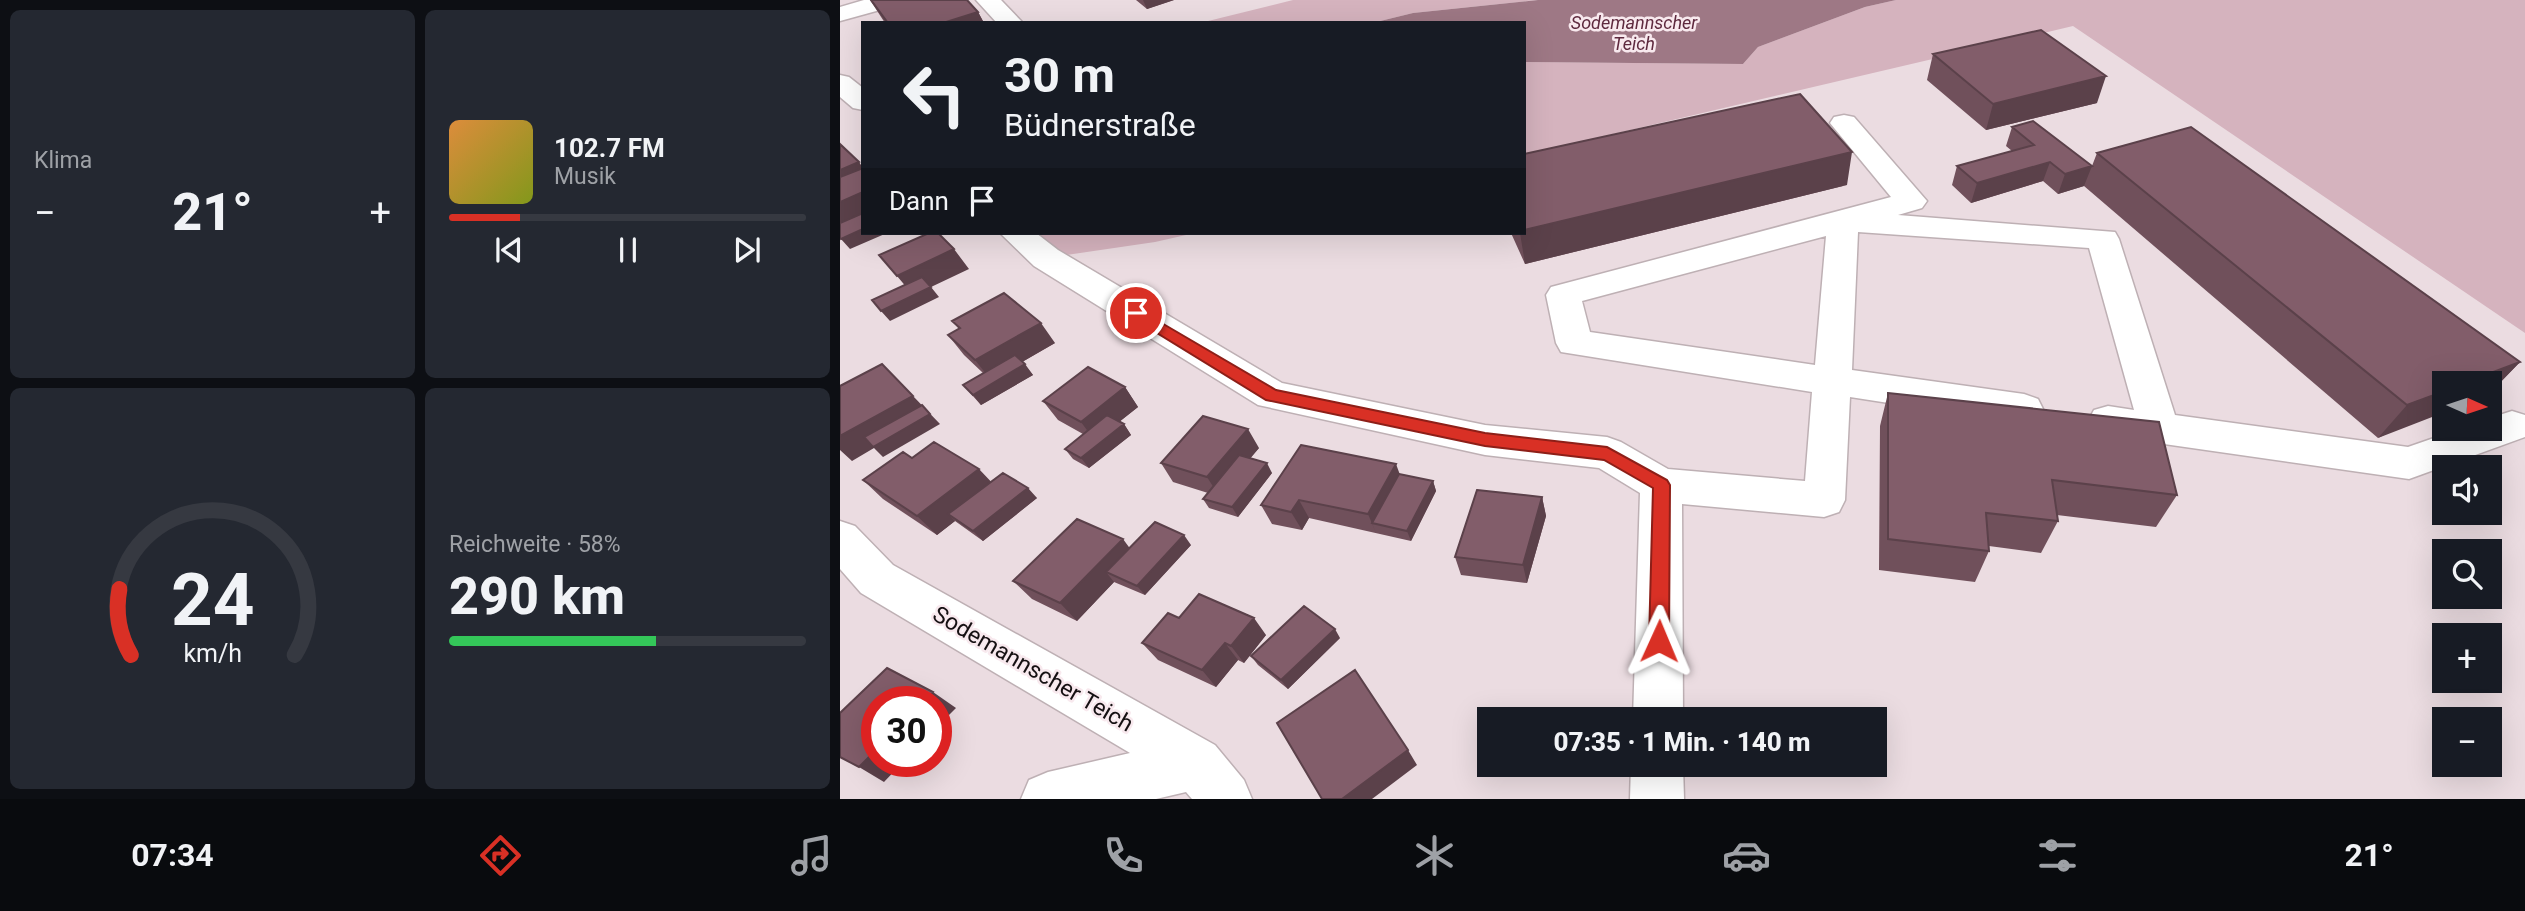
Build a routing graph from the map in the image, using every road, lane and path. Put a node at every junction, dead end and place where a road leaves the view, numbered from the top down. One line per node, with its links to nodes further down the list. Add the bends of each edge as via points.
1 (890, 0): 3 (street)
2 (988, 0): 4 (street)
3 (840, 14)
4 (1009, 21)
5 (840, 83): 6 (street)
6 (861, 100)
7 (1844, 123): 8 (street, via 1911,201)
8 (1843, 221): 10 (street); 10 (street, via 1563,295 1574,343); 12 (street, via 2103,239)
9 (1018, 235): 13 (street, via 1046,258 1272,396 1485,440 1607,453)
10 (1832, 382): 12 (street); 13 (street, via 1825,500)
11 (2512, 426): 12 (street, via 2409,463)
12 (2159, 428)
13 (1661, 485): 15 (street)
14 (840, 539): 17 (street, Sodemannscher Teich, via 877,579)
15 (1658, 707)
16 (1657, 777): 19 (street)
17 (1211, 781): 18 (street)
18 (1048, 799)
19 (1657, 799)

